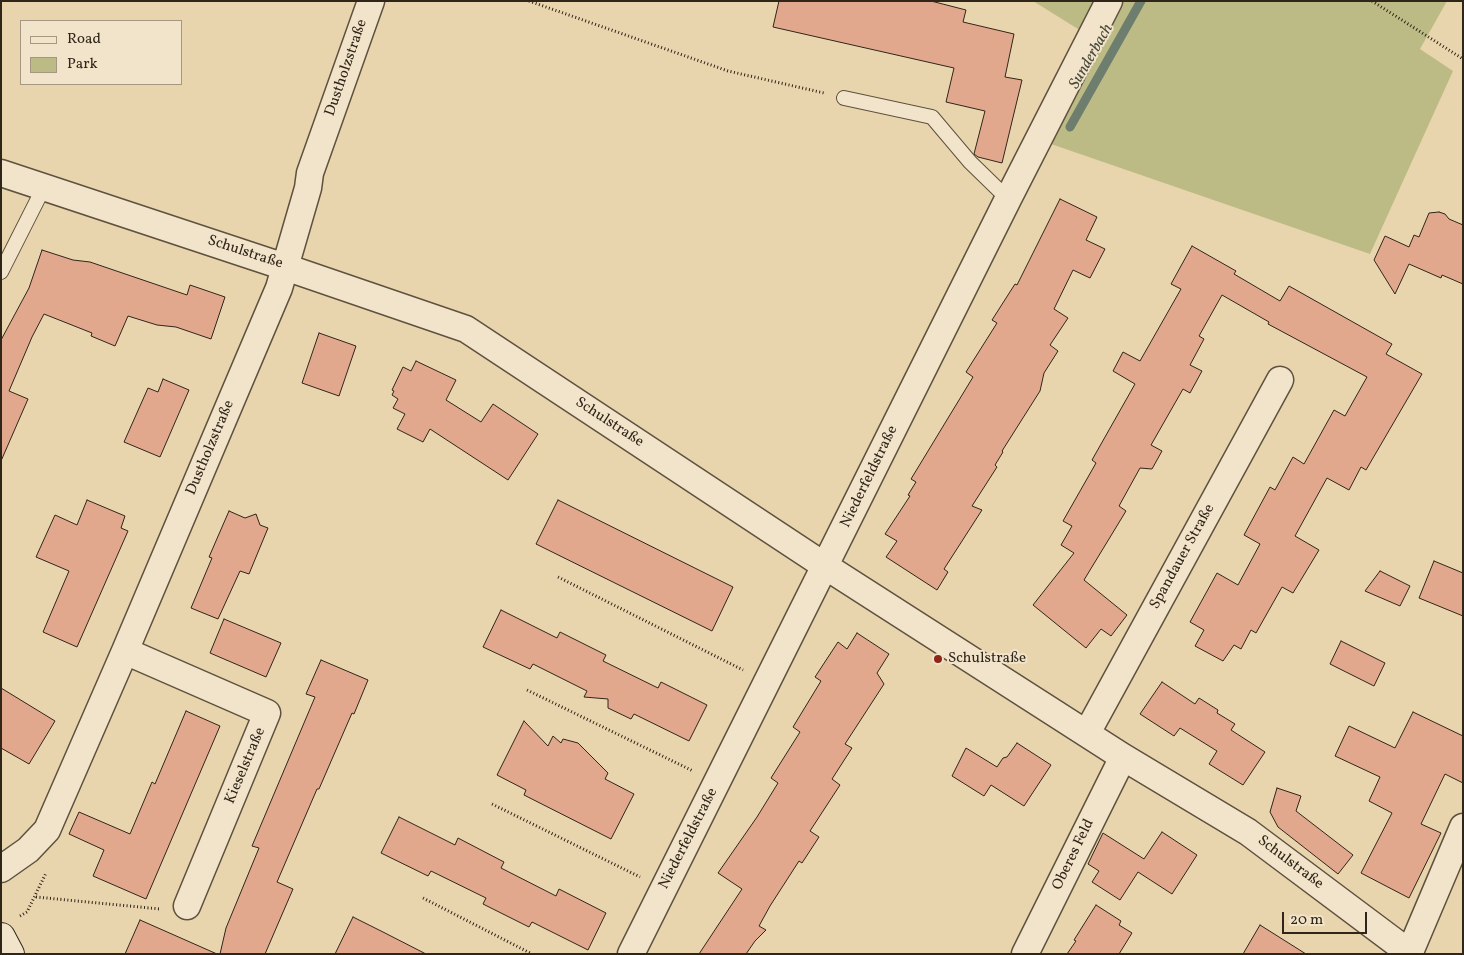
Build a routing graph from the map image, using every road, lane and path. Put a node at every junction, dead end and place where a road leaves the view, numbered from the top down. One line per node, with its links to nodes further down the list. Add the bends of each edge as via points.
1 (371, 1): 10 (street, Dustholzstraße, via 310,173)
2 (529, 1): 6 (path, via 728,71)
3 (1109, 1): 9 (street, Niederfeldstraße)
4 (1372, 1): 5 (path)
5 (1463, 60)
6 (844, 98): 9 (lane, via 932,118)
7 (1, 173): 8 (street, Schulstraße)
8 (44, 187): 10 (street, Schulstraße); 11 (lane)
9 (1008, 199): 13 (street, Niederfeldstraße)
10 (285, 267): 13 (street, Schulstraße, via 466,329); 15 (street, Dustholzstraße, via 279,288)
11 (1, 272)
12 (1280, 380): 18 (street, Spandauer Straße)
13 (826, 566): 16 (street, Niederfeldstraße); 18 (street, Schulstraße)
14 (558, 577): 16 (path)
15 (125, 651): 23 (street, Dustholzstraße, via 47,830 28,850); 28 (street, Kieselstraße, via 267,713)
16 (768, 682): 20 (street, Niederfeldstraße)
17 (527, 690): 20 (path)
18 (1087, 733): 19 (street, Schulstraße)
19 (1123, 757): 31 (street, Schulstraße, via 1248,832); 35 (street, Oberes Feld)
20 (717, 783): 25 (street, Niederfeldstraße)
21 (492, 804): 25 (path)
22 (1463, 827): 31 (street)
23 (1, 869)
24 (46, 871): 26 (path)
25 (664, 889): 34 (street, Niederfeldstraße)
26 (36, 896): 28 (path, via 168,910); 29 (path, via 27,912)
27 (423, 898): 33 (path)
28 (187, 906)
29 (19, 916)
30 (1, 937): 32 (main road)
31 (1410, 953)
32 (10, 954)
33 (532, 954)
34 (631, 954)
35 (1025, 954)

